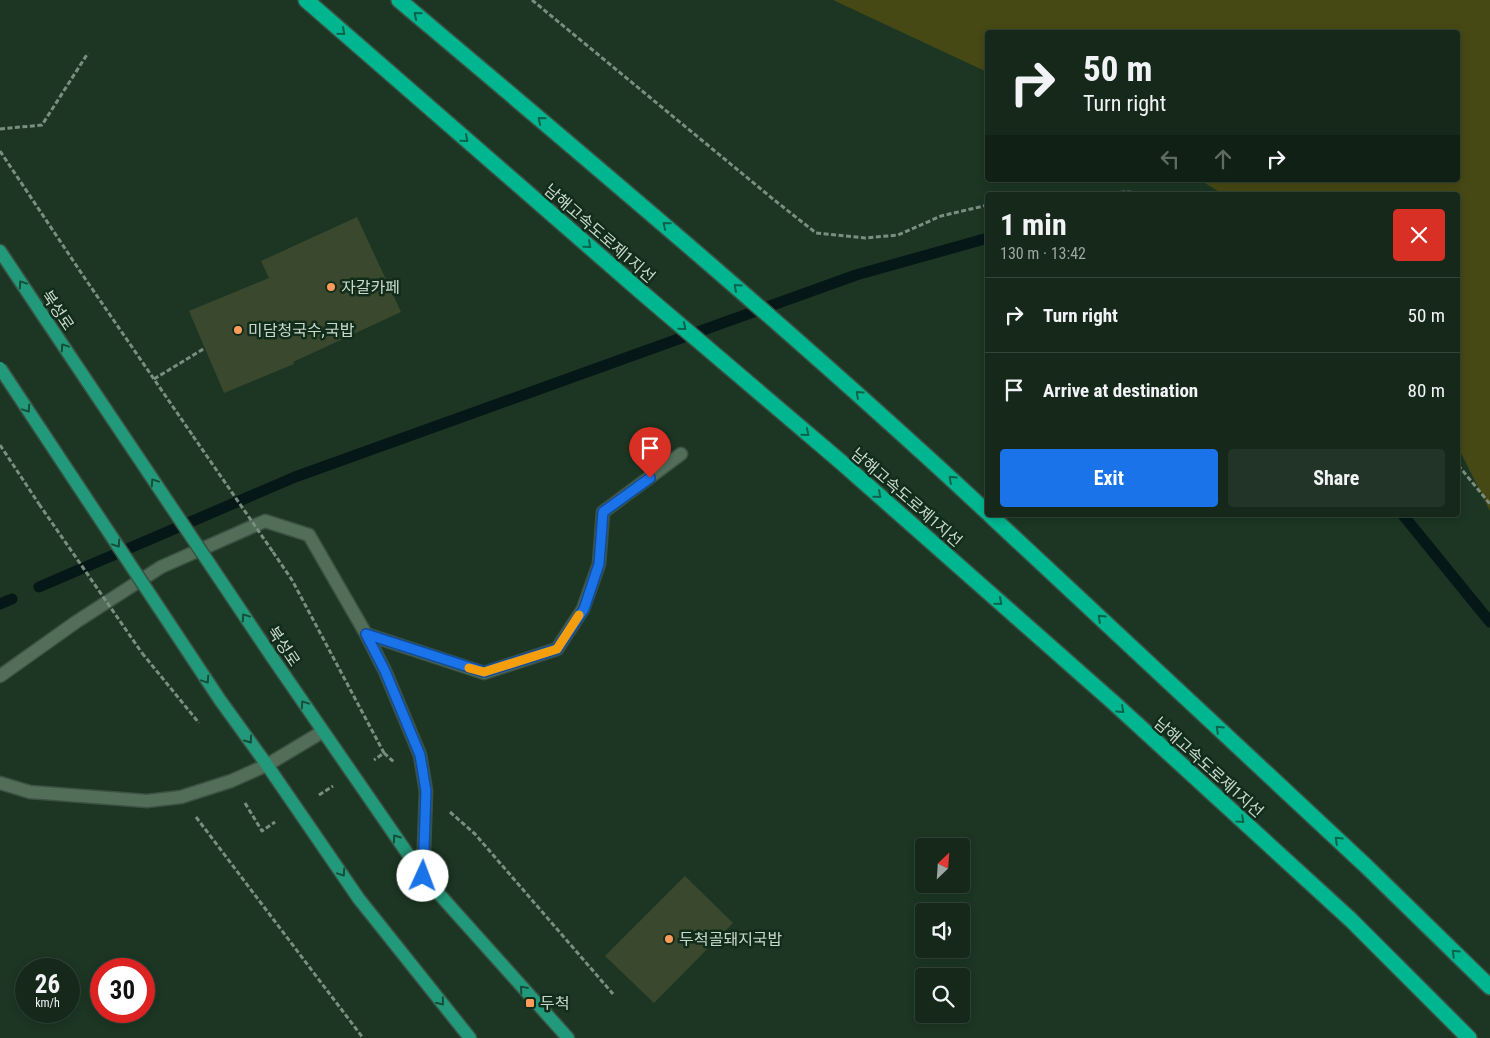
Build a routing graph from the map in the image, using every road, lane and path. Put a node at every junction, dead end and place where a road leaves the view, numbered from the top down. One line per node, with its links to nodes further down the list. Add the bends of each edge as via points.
1 (306, 0): 36 (highway, 남해고속도로제1지선, one-way to 36, via 841,462 1114,703 1351,920)
2 (399, 0): 16 (highway, 남해고속도로제1지선, one-way to 2, via 703,256)
3 (532, 0): 7 (path, via 816,232 865,238 898,235 941,216)
4 (88, 54): 5 (path, via 42,125)
5 (0, 129)
6 (0, 151): 11 (path)
7 (985, 206)
8 (0, 252): 22 (main road, 북성로, one-way to 8, bridge)
9 (205, 348): 11 (path)
10 (0, 368): 24 (main road, one-way to 24, bridge, via 220,700)
11 (154, 379): 18 (path, bridge)
12 (0, 445): 21 (path, bridge, via 142,653)
13 (682, 454): 19 (street, via 603,512 599,564 584,609 557,649 484,672)
14 (1460, 467): 15 (path)
15 (1490, 504)
16 (985, 510)
17 (992, 517): 31 (highway, 남해고속도로제1지선, one-way to 17, via 1366,866)
18 (273, 552)
19 (366, 634): 20 (street, via 309,535 265,522 161,567); 27 (street, via 420,755)
20 (0, 676)
21 (199, 724)
22 (322, 732): 24 (street); 30 (main road, 북성로, one-way to 22)
23 (384, 753): 27 (path)
24 (268, 765): 25 (street); 34 (main road, one-way to 34, via 359,899)
25 (231, 781): 28 (street); 29 (path)
26 (0, 783): 28 (street, via 30,792 147,801)
27 (426, 791): 30 (street); 32 (path, via 475,834)
28 (181, 797): 33 (path)
29 (262, 830)
30 (423, 876): 35 (main road, 북성로, one-way to 30)
31 (1490, 987)
32 (613, 994)
33 (364, 1038)
34 (470, 1038)
35 (568, 1038)
36 (1469, 1038)

